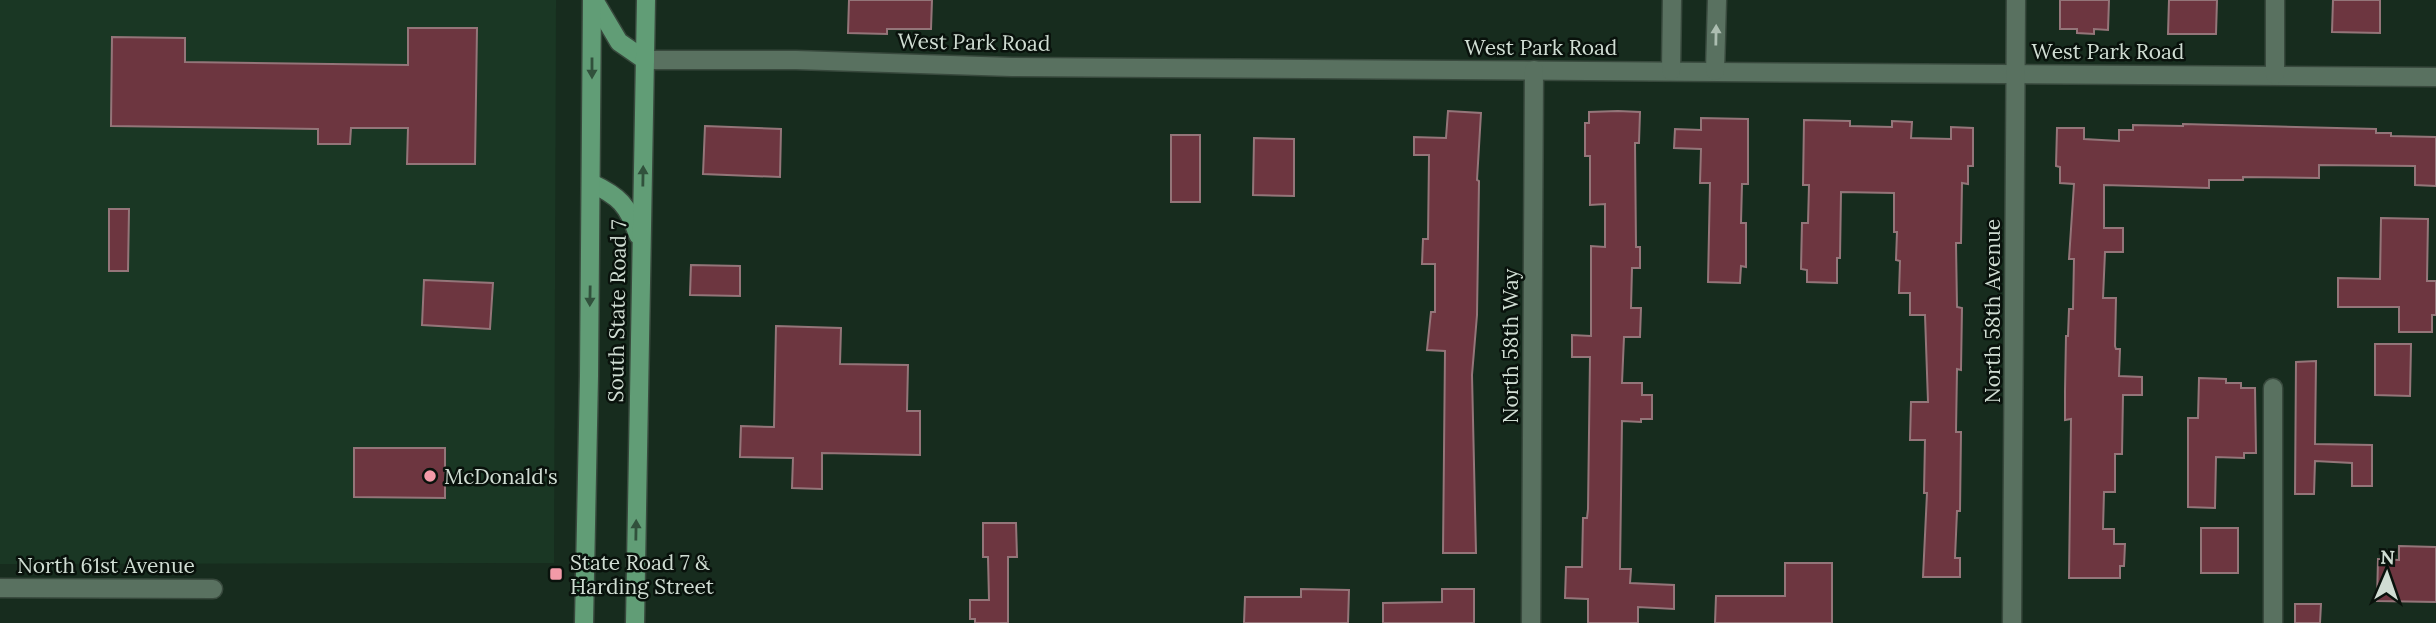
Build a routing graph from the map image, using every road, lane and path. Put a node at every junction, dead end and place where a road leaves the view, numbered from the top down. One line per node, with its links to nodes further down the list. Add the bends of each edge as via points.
1 (593, 0): 7 (main road, via 619,42); 14 (main road, South State Road 7, one-way to 14)
2 (646, 0): 7 (main road, South State Road 7)
3 (1672, 0): 9 (street)
4 (1717, 0): 10 (street, one-way to 4)
5 (2015, 0): 11 (street, North 58th Avenue)
6 (2275, 0): 12 (street)
7 (645, 60): 8 (street, West Park Road); 15 (main road, South State Road 7, one-way to 7)
8 (1534, 69): 9 (street, West Park Road); 21 (street, North 58th Way)
9 (1671, 71): 10 (street, West Park Road)
10 (1715, 71): 11 (street, West Park Road)
11 (2016, 73): 12 (street, West Park Road); 22 (street, North 58th Avenue)
12 (2275, 75): 13 (street, West Park Road)
13 (2436, 77)
14 (591, 183): 15 (main road, via 623,204); 19 (main road, South State Road 7, one-way to 19)
15 (642, 244): 20 (main road, South State Road 7, one-way to 15)
16 (2273, 388): 23 (street)
17 (0, 587): 18 (street, North 61st Avenue)
18 (213, 589)
19 (584, 623)
20 (635, 623)
21 (1531, 623)
22 (2012, 623)
23 (2273, 623)

